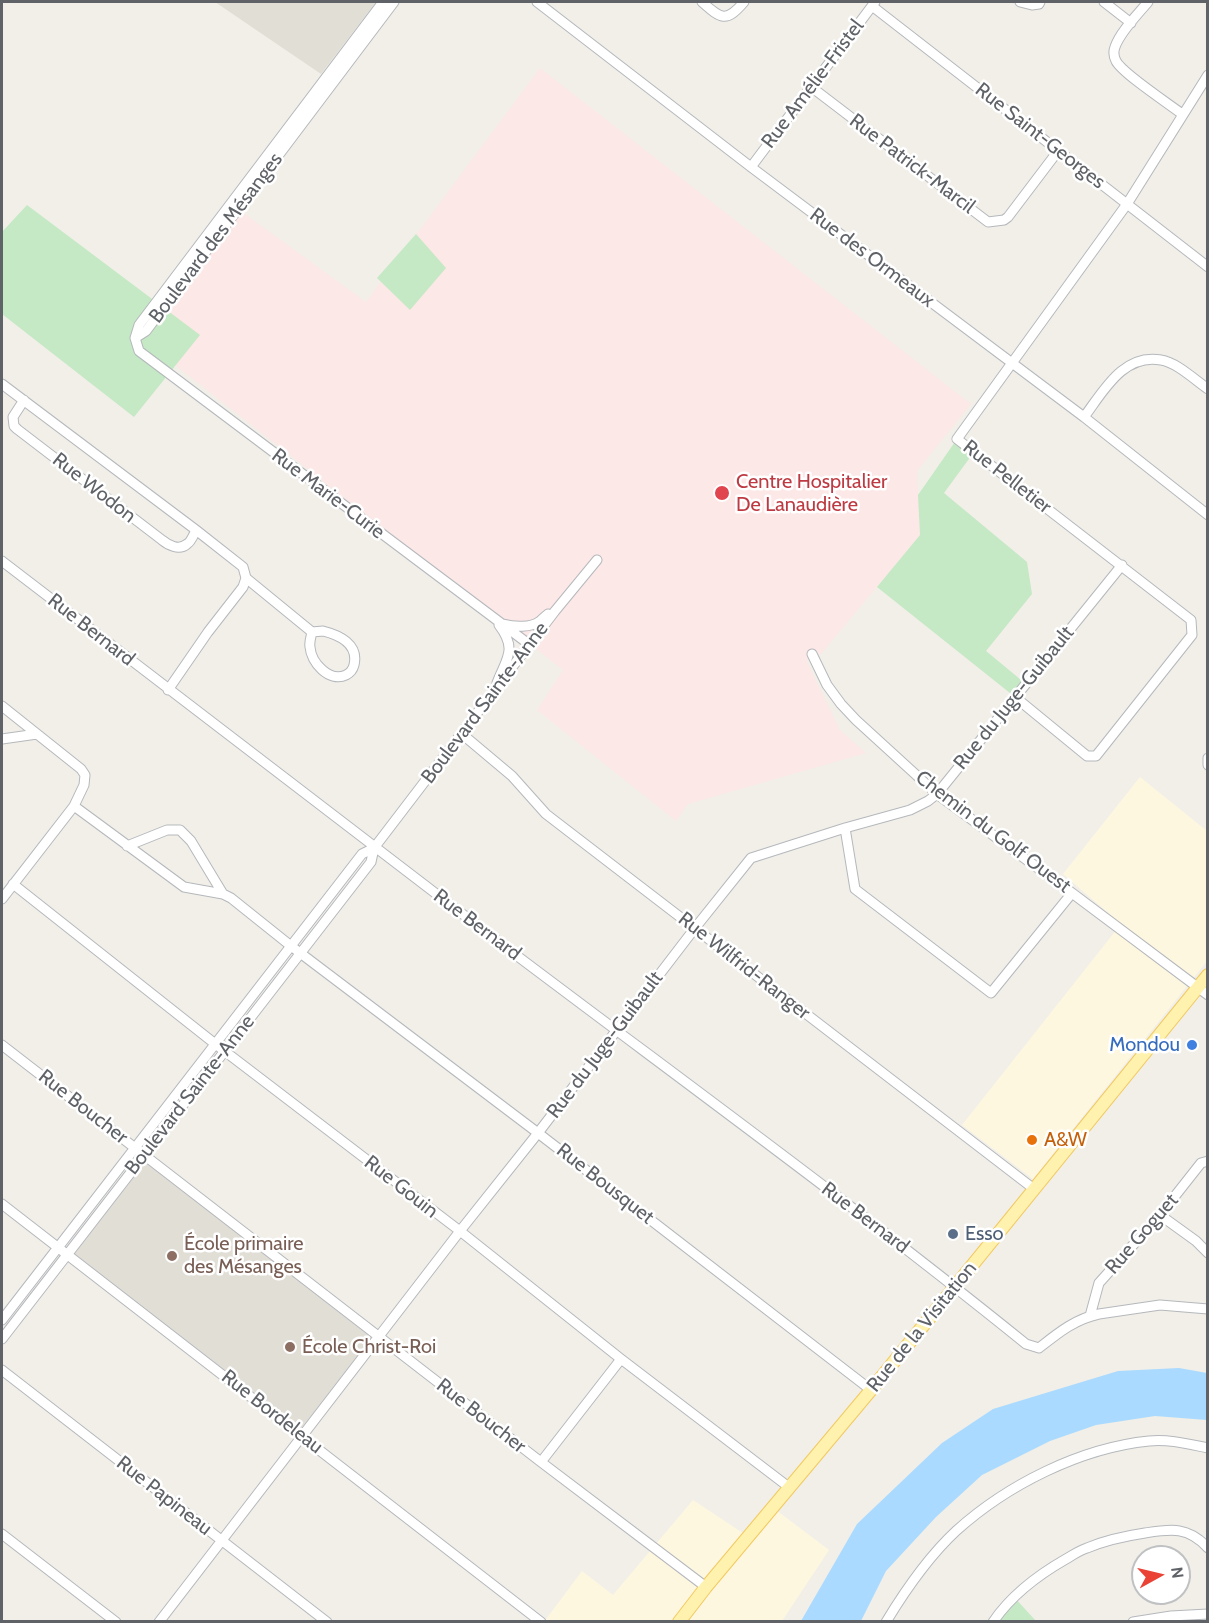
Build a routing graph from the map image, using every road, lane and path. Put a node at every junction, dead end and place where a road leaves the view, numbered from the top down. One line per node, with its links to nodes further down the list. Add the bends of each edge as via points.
1 (383, 2): 19 (street, Boulevard des Mésanges, via 139,325)
2 (394, 2): 19 (street, Boulevard des Mésanges, via 146,331)
3 (537, 2): 16 (street, Rue des Ormeaux)
4 (702, 2): 5 (street, via 717,15 725,16 733,14)
5 (744, 2)
6 (1020, 2): 7 (street)
7 (1040, 2)
8 (1104, 2): 11 (street)
9 (1148, 2): 11 (street)
10 (873, 4): 13 (street, Rue Amélie-Fristel); 15 (street, Rue Saint-Georges)
11 (1131, 23): 14 (street, via 1115,47 1115,59)
12 (1208, 75): 14 (street, Rue Pelletier)
13 (810, 86): 15 (street, Rue Patrick-Marcil, via 988,222 1008,217); 16 (street, Rue Amélie-Fristel)
14 (1182, 114): 17 (street, Rue Pelletier)
15 (1058, 151): 17 (street, Rue Saint-Georges)
16 (751, 167): 20 (street, Rue des Ormeaux)
17 (1127, 204): 18 (street, Rue Saint-Georges); 20 (street, Rue Pelletier)
18 (1208, 267)
19 (135, 338): 32 (street, Rue Marie-Curie, via 139,351)
20 (1011, 363): 24 (street, Rue des Ormeaux); 29 (street, Rue Pelletier, via 957,439)
21 (2, 384): 23 (street, Rue Wodon)
22 (1208, 390): 24 (street, via 1175,366 1161,360 1144,360 1125,367 1114,377)
23 (24, 400): 26 (street, Rue Wodon); 26 (street, Rue Wodon, via 13,417 14,426 162,540 180,547 187,544)
24 (1084, 417): 25 (street, Rue des Ormeaux)
25 (1208, 514)
26 (196, 530): 30 (street, Rue Wodon, via 243,567)
27 (597, 560): 31 (street, Boulevard Sainte-Anne)
28 (2, 561): 37 (street, Rue Bernard)
29 (1122, 565): 39 (street, Rue du Juge-Guibault); 39 (street, Rue Pelletier, via 1191,620 1192,635 1096,756 1087,756)
30 (246, 578): 34 (street, Rue Wodon); 37 (street)
31 (553, 614): 33 (street, via 532,625); 35 (street, Boulevard Sainte-Anne)
32 (488, 615): 33 (street, Rue Marie-Curie); 38 (street, via 506,635 510,650)
33 (498, 622): 35 (street, Rue Marie-Curie)
34 (312, 632): 34 (street, via 310,647 315,662 332,676 348,675 354,668 351,645 333,633)
35 (530, 645): 38 (street, Boulevard Sainte-Anne)
36 (812, 654): 46 (street, Chemin du Golf Ouest, via 827,685 848,712)
37 (168, 690): 50 (street, Rue Bernard)
38 (494, 692): 42 (street, Boulevard Sainte-Anne)
39 (1015, 697): 46 (street, Rue du Juge-Guibault)
40 (2, 706): 41 (street)
41 (37, 734): 43 (street); 47 (street, via 85,775)
42 (462, 734): 50 (street, Boulevard Sainte-Anne); 55 (street, Rue Wilfrid-Ranger, via 512,776 546,814)
43 (2, 739)
44 (1208, 758): 45 (street)
45 (1208, 765)
46 (937, 794): 48 (street, Rue du Juge-Guibault, via 910,810); 52 (street, Chemin du Golf Ouest)
47 (74, 806): 49 (street, Rue Bousquet); 51 (street)
48 (845, 828): 52 (street, via 855,889 991,993); 55 (street, Rue du Juge-Guibault, via 751,858)
49 (128, 846): 53 (street, Rue Bousquet, via 184,888); 53 (street, Rue Bousquet, via 167,830 180,830)
50 (374, 848): 56 (street, Boulevard Sainte-Anne, via 362,854); 57 (street, Boulevard Sainte-Anne, via 371,862); 60 (street, Rue Bernard)
51 (13, 884): 54 (street); 61 (street, Rue Gouin)
52 (1072, 892): 59 (street, Chemin du Golf Ouest)
53 (223, 894): 56 (street, Rue Bousquet)
54 (2, 899)
55 (695, 928): 60 (street, Rue du Juge-Guibault); 68 (street, Rue Wilfrid-Ranger)
56 (291, 946): 57 (street, Rue Bousquet); 61 (street, Boulevard Sainte-Anne)
57 (301, 953): 63 (street, Boulevard Sainte-Anne); 64 (street, Rue Bousquet)
58 (1208, 975): 59 (main road, Rue de la Visitation)
59 (1203, 991): 68 (main road, Rue de la Visitation)
60 (616, 1030): 64 (street, Rue du Juge-Guibault); 75 (street, Rue Bernard)
61 (214, 1043): 63 (street, Rue Gouin); 65 (street, Boulevard Sainte-Anne)
62 (2, 1045): 65 (street, Rue Boucher)
63 (224, 1051): 66 (street, Boulevard Sainte-Anne); 71 (street, Rue Gouin)
64 (538, 1133): 71 (street, Rue du Juge-Guibault); 83 (street, Rue Bousquet)
65 (134, 1147): 66 (street, Rue Boucher); 72 (street, Boulevard Sainte-Anne)
66 (144, 1154): 74 (street, Boulevard Sainte-Anne); 79 (street, Rue Boucher)
67 (1208, 1161): 70 (street, Rue Goguet, via 1201,1163)
68 (1034, 1189): 75 (main road, Rue de la Visitation)
69 (2, 1204): 72 (street, Rue Bordeleau)
70 (1160, 1215): 73 (street); 77 (street, Rue Goguet, via 1099,1283)
71 (460, 1231): 79 (street, Rue du Juge-Guibault); 81 (street, Rue Gouin)
72 (58, 1248): 74 (street, Rue Bordeleau); 78 (street, Boulevard Sainte-Anne)
73 (1208, 1253)
74 (67, 1255): 80 (street, Boulevard Sainte-Anne); 84 (street, Rue Bordeleau)
75 (954, 1286): 77 (street, Rue Bernard, via 1026,1344 1040,1348 1068,1326); 83 (main road, Rue de la Visitation)
76 (1208, 1309): 77 (street, Rue Bernard, via 1160,1305)
77 (1090, 1316)
78 (2, 1320)
79 (380, 1336): 84 (street, Rue du Juge-Guibault); 86 (street, Rue Boucher)
80 (2, 1340)
81 (621, 1359): 86 (street); 87 (street, Rue Gouin)
82 (2, 1370): 89 (street, Rue Papineau)
83 (871, 1390): 87 (main road, Rue de la Visitation)
84 (303, 1436): 89 (street, Rue du Juge-Guibault); 96 (street, Rue Bordeleau)
85 (1208, 1448): 98 (street, via 1150,1441 1079,1457 1029,1479 956,1531 906,1591)
86 (541, 1462): 91 (street, Rue Boucher)
87 (790, 1488): 91 (main road, Rue de la Visitation)
88 (2, 1534): 93 (street)
89 (222, 1540): 94 (street, Rue du Juge-Guibault); 95 (street, Rue Papineau)
90 (1208, 1548): 99 (street, via 1187,1532 1170,1529 1121,1536 1093,1545 1032,1580)
91 (706, 1587): 97 (main road, Rue de la Visitation)
92 (1208, 1614): 100 (street)
93 (116, 1622)
94 (159, 1622)
95 (327, 1622)
96 (541, 1622)
97 (679, 1622)
98 (886, 1622)
99 (993, 1622)
100 (1133, 1622)

